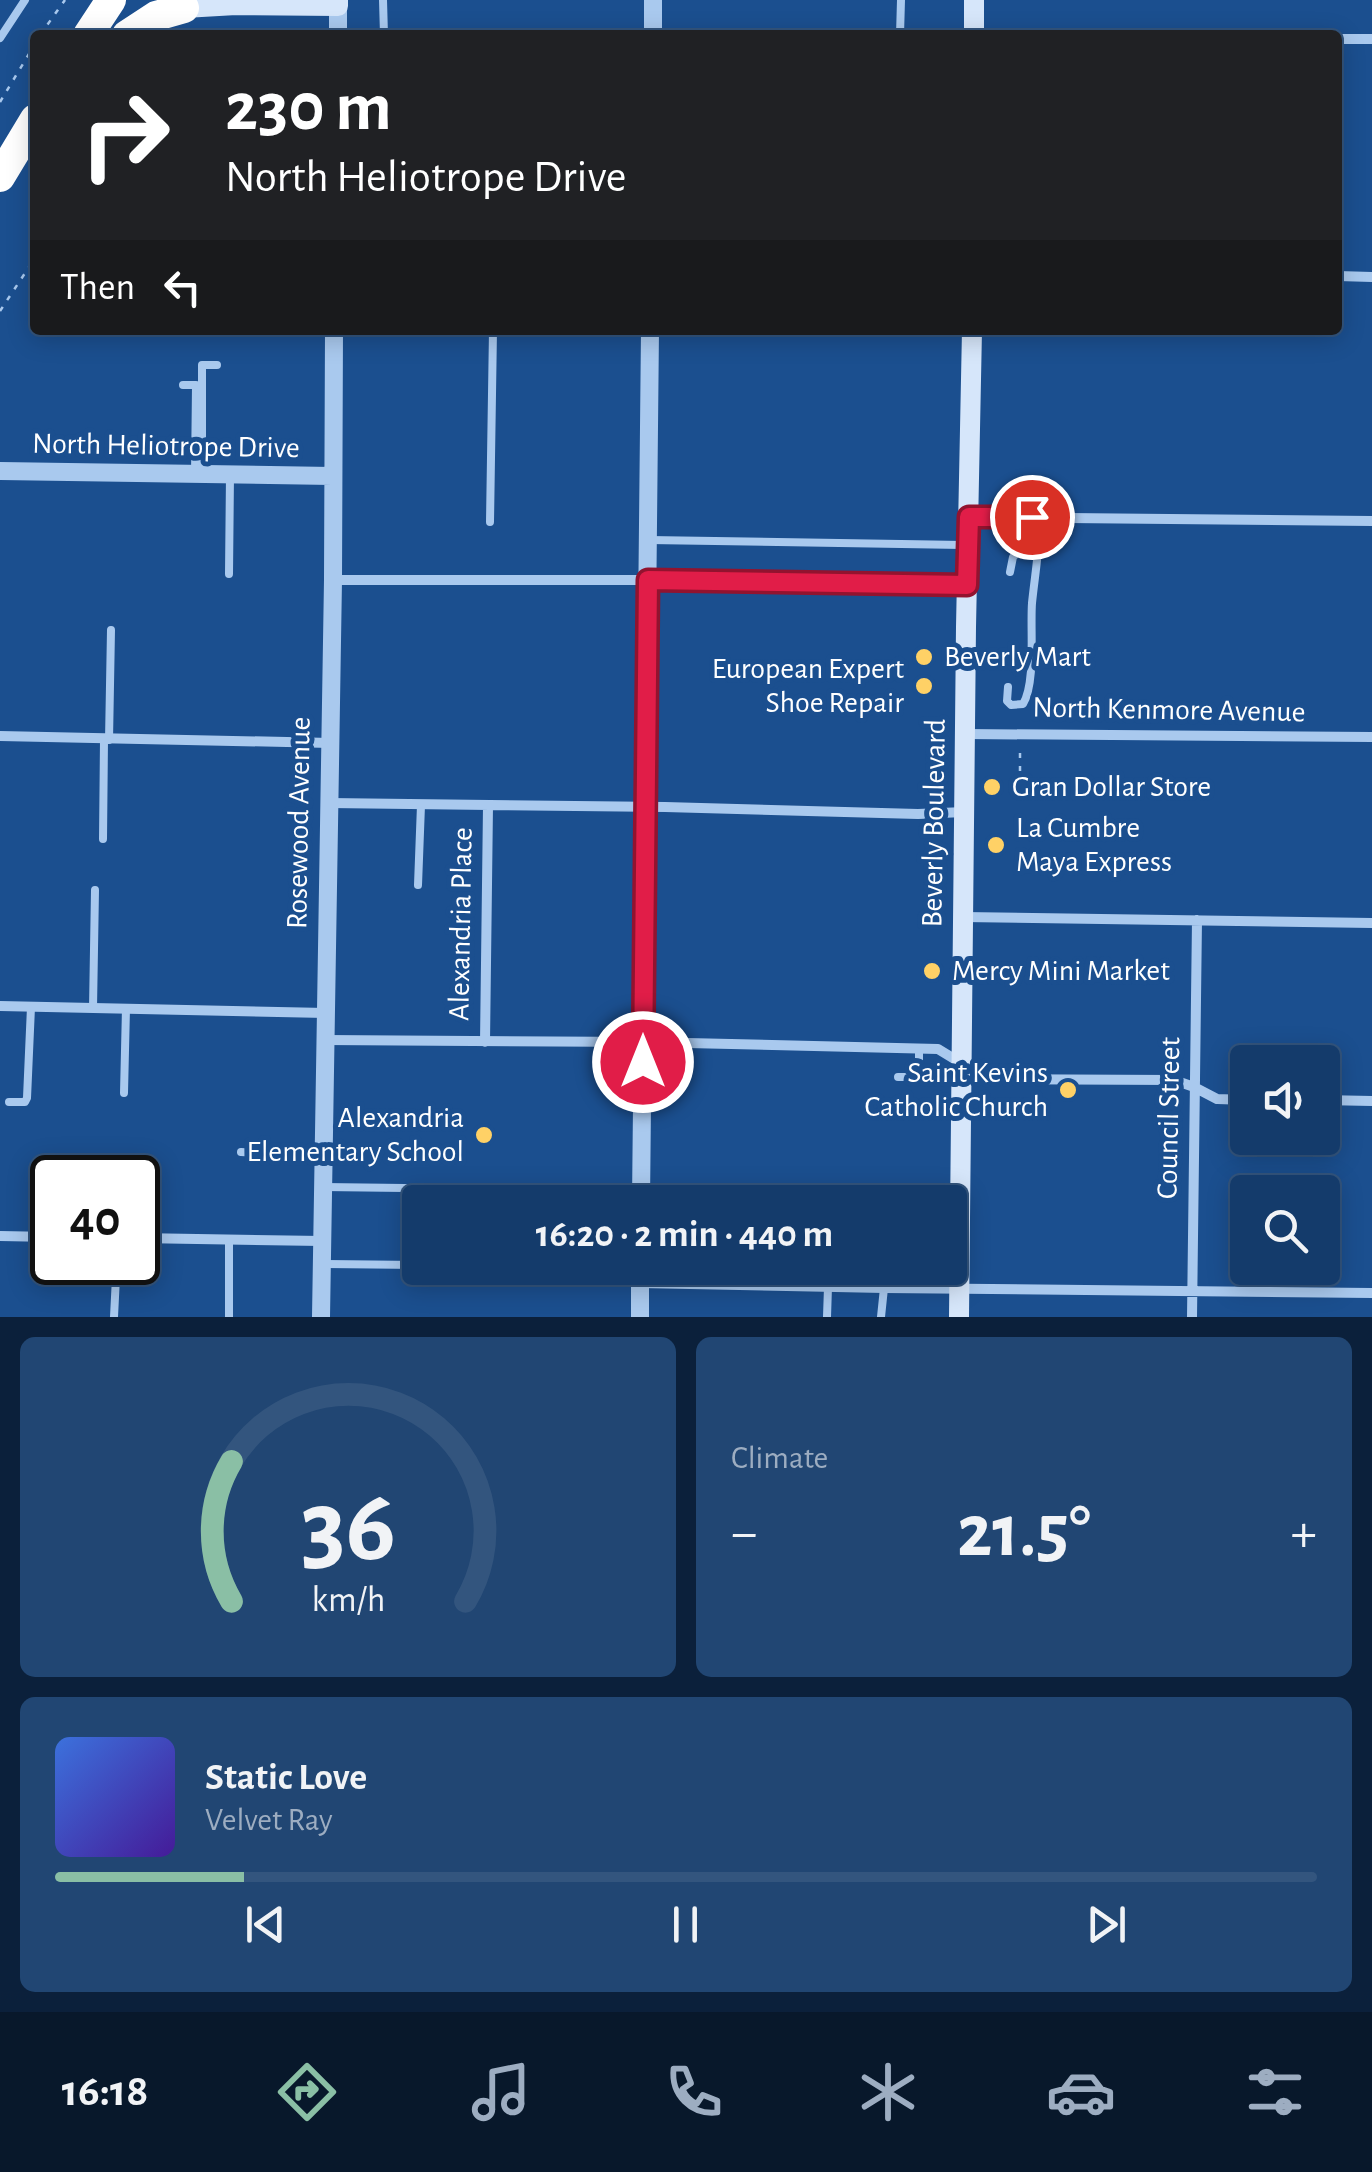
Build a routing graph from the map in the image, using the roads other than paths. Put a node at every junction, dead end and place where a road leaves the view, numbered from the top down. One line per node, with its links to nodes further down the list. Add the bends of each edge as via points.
1 (25, 0): 19 (lane)
2 (112, 0): 11 (highway)
3 (123, 0): 12 (lane)
4 (384, 0): 15 (lane)
5 (653, 0): 16 (street)
6 (901, 0): 17 (lane)
7 (974, 0): 18 (main road)
8 (230, 2): 9 (main road); 10 (main road)
9 (338, 3): 14 (street)
10 (179, 4): 13 (highway)
11 (93, 30)
12 (95, 30)
13 (135, 30)
14 (338, 30)
15 (384, 30)
16 (653, 30)
17 (900, 30)
18 (974, 30)
19 (0, 38)
20 (1342, 39): 21 (street)
21 (1372, 39)
22 (30, 126): 24 (highway)
23 (30, 162): 25 (highway)
24 (0, 176)
25 (0, 202)
26 (1342, 276): 27 (street)
27 (1372, 277)
28 (334, 335): 37 (street, Rosewood Avenue)
29 (493, 335): 41 (lane)
30 (650, 335): 42 (street)
31 (972, 335): 38 (main road, Beverly Boulevard)
32 (217, 364): 35 (lane, via 202,364)
33 (183, 385): 35 (lane, via 196,385)
34 (0, 471): 35 (street, North Heliotrope Drive)
35 (199, 474): 36 (street, North Heliotrope Drive)
36 (230, 475): 37 (street, North Heliotrope Drive); 45 (lane)
37 (332, 476): 46 (street, Rosewood Avenue)
38 (969, 517): 39 (street); 43 (main road, Beverly Boulevard)
39 (1036, 517): 40 (street); 44 (lane, via 1032,538 1013,557); 50 (lane, via 1040,538 1023,704 1011,705)
40 (1372, 521)
41 (490, 522)
42 (649, 540): 43 (lane); 47 (street)
43 (968, 545): 48 (main road, Beverly Boulevard)
44 (1010, 572)
45 (229, 574)
46 (333, 580): 47 (street); 55 (street, Rosewood Avenue)
47 (648, 580): 48 (street); 59 (street)
48 (967, 585): 51 (main road, Beverly Boulevard)
49 (111, 630): 54 (lane)
50 (1008, 687)
51 (966, 734): 53 (street, North Kenmore Avenue); 60 (main road, Beverly Boulevard)
52 (0, 736): 54 (street)
53 (1372, 738)
54 (106, 740): 55 (street); 61 (lane)
55 (330, 743): 56 (street, Rosewood Avenue)
56 (329, 804): 57 (street); 71 (street, Rosewood Avenue)
57 (421, 805): 58 (street); 62 (lane)
58 (488, 806): 59 (street); 73 (street, Alexandria Place)
59 (645, 807): 60 (street); 74 (street)
60 (965, 812): 64 (main road, Beverly Boulevard)
61 (102, 839)
62 (418, 885)
63 (95, 890): 69 (lane)
64 (963, 917): 65 (street); 76 (main road, Beverly Boulevard)
65 (1196, 920): 66 (street); 80 (street, Council Street)
66 (1372, 922)
67 (0, 1006): 68 (street)
68 (32, 1006): 69 (street); 85 (lane, via 27,1098)
69 (93, 1008): 70 (street)
70 (126, 1008): 71 (street); 81 (lane)
71 (326, 1013): 72 (street, Rosewood Avenue)
72 (325, 1040): 73 (street); 87 (street, Rosewood Avenue)
73 (485, 1042): 74 (street)
74 (643, 1042): 75 (street); 88 (street)
75 (918, 1048): 76 (street, via 938,1049); 78 (lane)
76 (961, 1063): 80 (street, via 992,1078 1174,1080); 103 (main road, Beverly Boulevard)
77 (898, 1077): 78 (lane)
78 (919, 1077): 79 (lane)
79 (930, 1077)
80 (1194, 1087): 82 (street); 104 (street, Council Street)
81 (124, 1093)
82 (1230, 1099)
83 (1340, 1100): 84 (street)
84 (1372, 1101)
85 (9, 1102)
86 (241, 1152): 87 (lane)
87 (324, 1158): 89 (street, Rosewood Avenue)
88 (641, 1185)
89 (323, 1187): 90 (lane); 95 (street, Rosewood Avenue)
90 (402, 1188)
91 (0, 1236): 92 (street)
92 (30, 1237)
93 (160, 1238): 94 (street)
94 (229, 1239): 95 (street); 107 (lane)
95 (322, 1241): 96 (street, Rosewood Avenue)
96 (322, 1264): 97 (lane); 108 (street, Rosewood Avenue)
97 (402, 1265)
98 (116, 1285): 106 (lane)
99 (640, 1285): 109 (street)
100 (797, 1285): 101 (street)
101 (828, 1287): 102 (street); 110 (lane)
102 (884, 1288): 103 (street); 111 (lane)
103 (959, 1289): 104 (street); 112 (main road, Beverly Boulevard)
104 (1192, 1291): 105 (street); 113 (street, Council Street)
105 (1372, 1293)
106 (114, 1317)
107 (229, 1317)
108 (320, 1317)
109 (640, 1317)
110 (827, 1317)
111 (881, 1317)
112 (959, 1317)
113 (1192, 1317)

